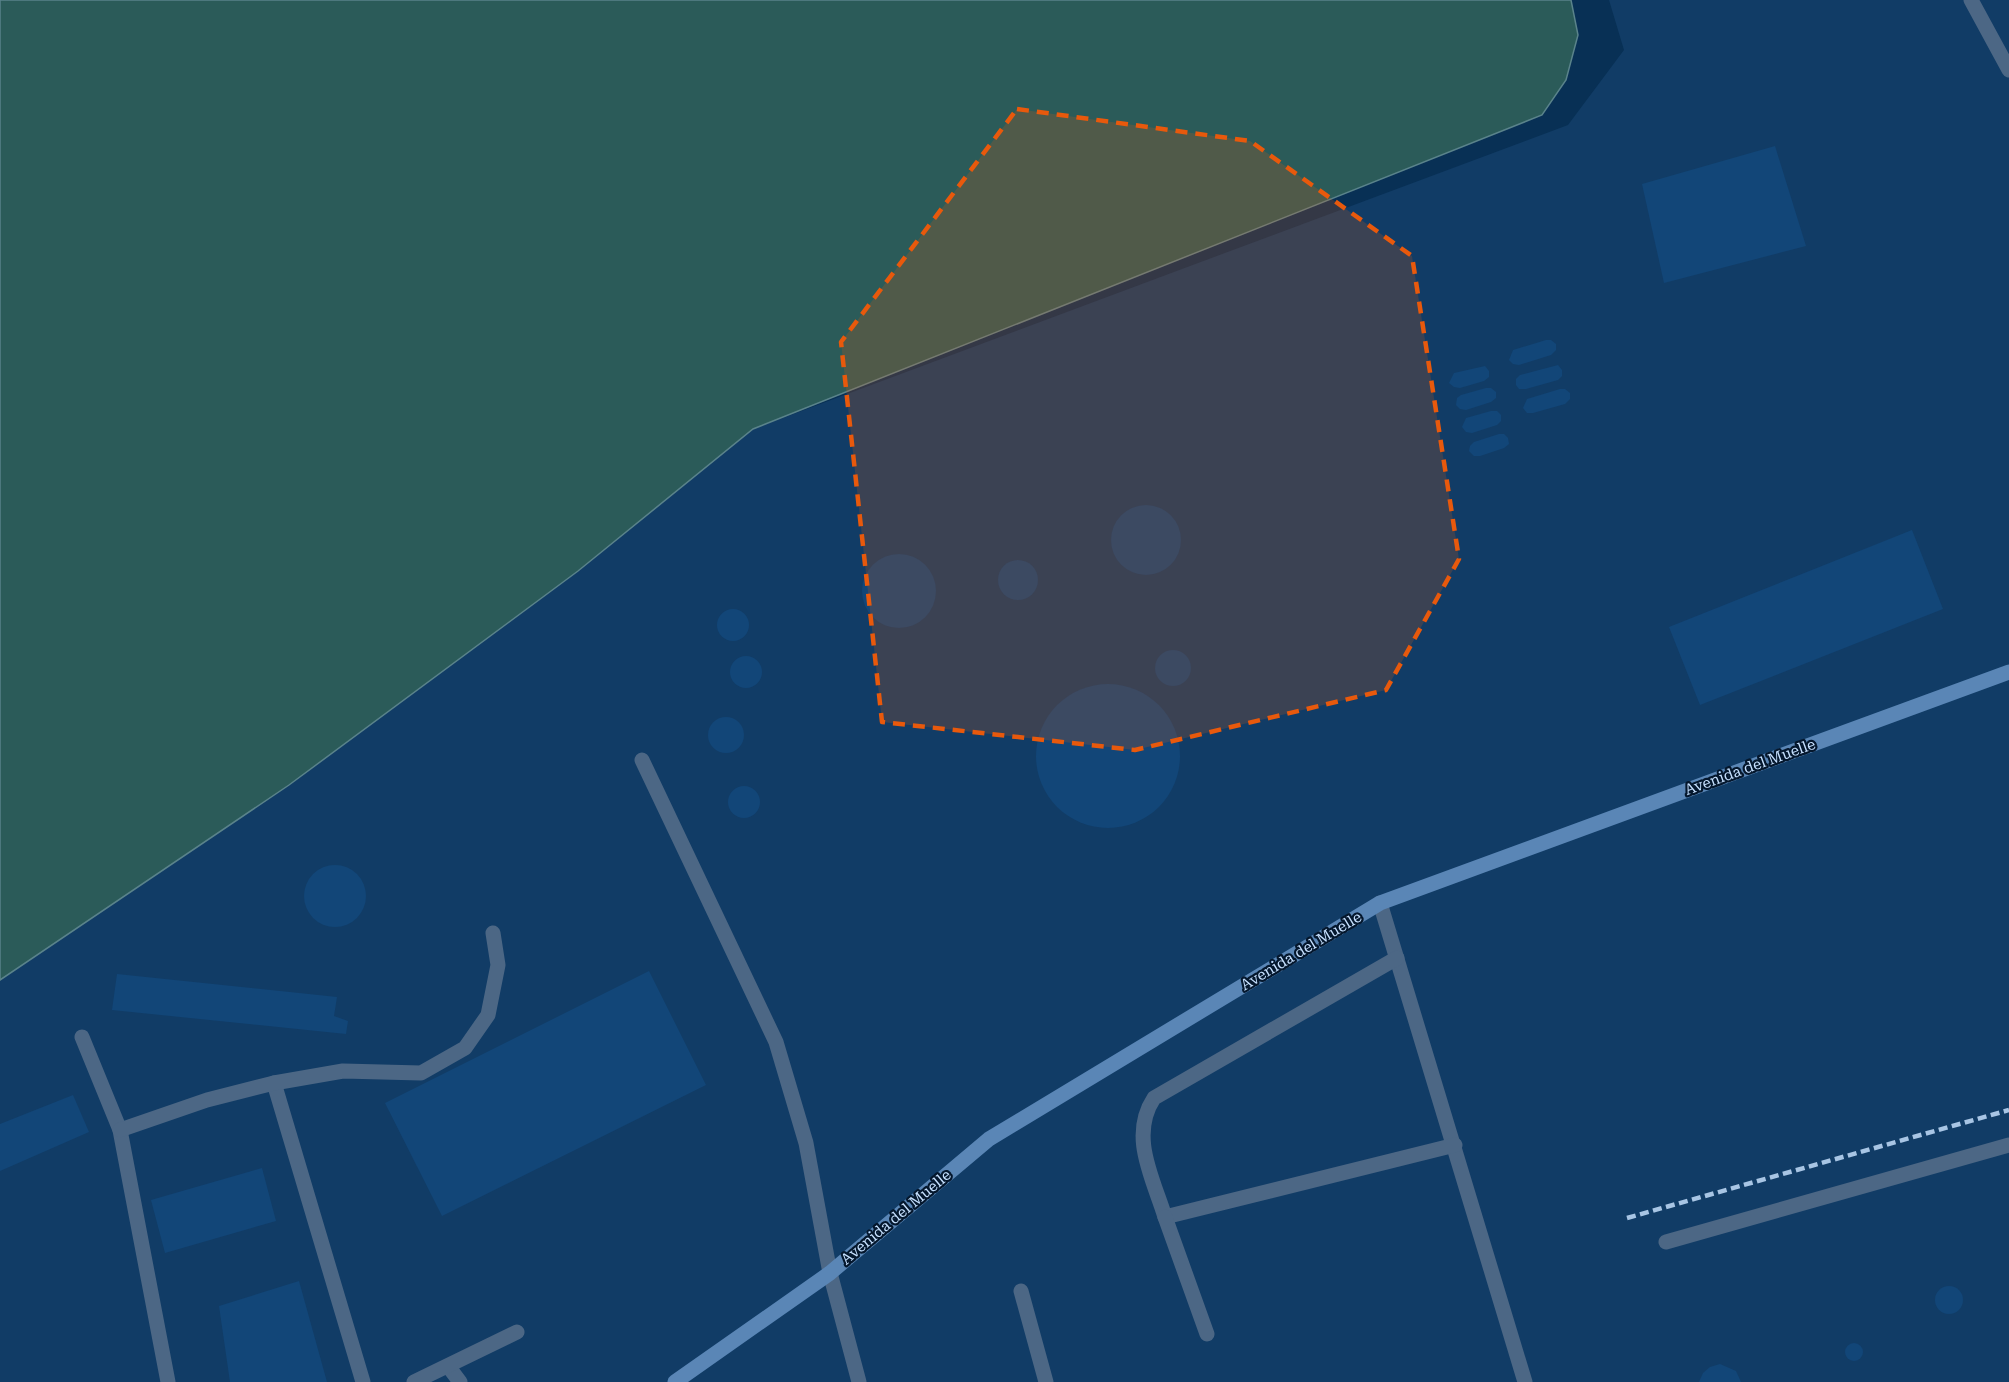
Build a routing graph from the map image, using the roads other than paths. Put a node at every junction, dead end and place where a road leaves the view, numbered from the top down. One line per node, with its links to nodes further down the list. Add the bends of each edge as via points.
1 (1971, 0): 2 (lane)
2 (2009, 70)
3 (2009, 672): 5 (main road, Avenida del Muelle)
4 (642, 760): 15 (lane, via 776,1042 806,1143)
5 (1380, 903): 7 (lane); 15 (main road, Avenida del Muelle, via 989,1139)
6 (493, 933): 9 (lane, via 498,965 488,1015 465,1048 421,1073 344,1071)
7 (1397, 958): 11 (lane); 13 (lane, via 1154,1098 1144,1112 1141,1132)
8 (82, 1037): 10 (lane)
9 (274, 1083): 10 (lane, via 207,1100); 21 (lane)
10 (120, 1130): 20 (lane)
11 (1455, 1145): 13 (lane); 27 (lane)
12 (2009, 1145): 14 (lane)
13 (1165, 1217): 18 (lane)
14 (1666, 1242)
15 (830, 1274): 24 (main road, Avenida del Muelle); 25 (lane)
16 (1021, 1291): 26 (lane)
17 (517, 1332): 19 (lane)
18 (1207, 1334)
19 (448, 1366): 22 (lane); 23 (lane)
20 (168, 1382)
21 (363, 1382)
22 (414, 1382)
23 (460, 1382)
24 (675, 1382)
25 (859, 1382)
26 (1046, 1382)
27 (1525, 1382)

